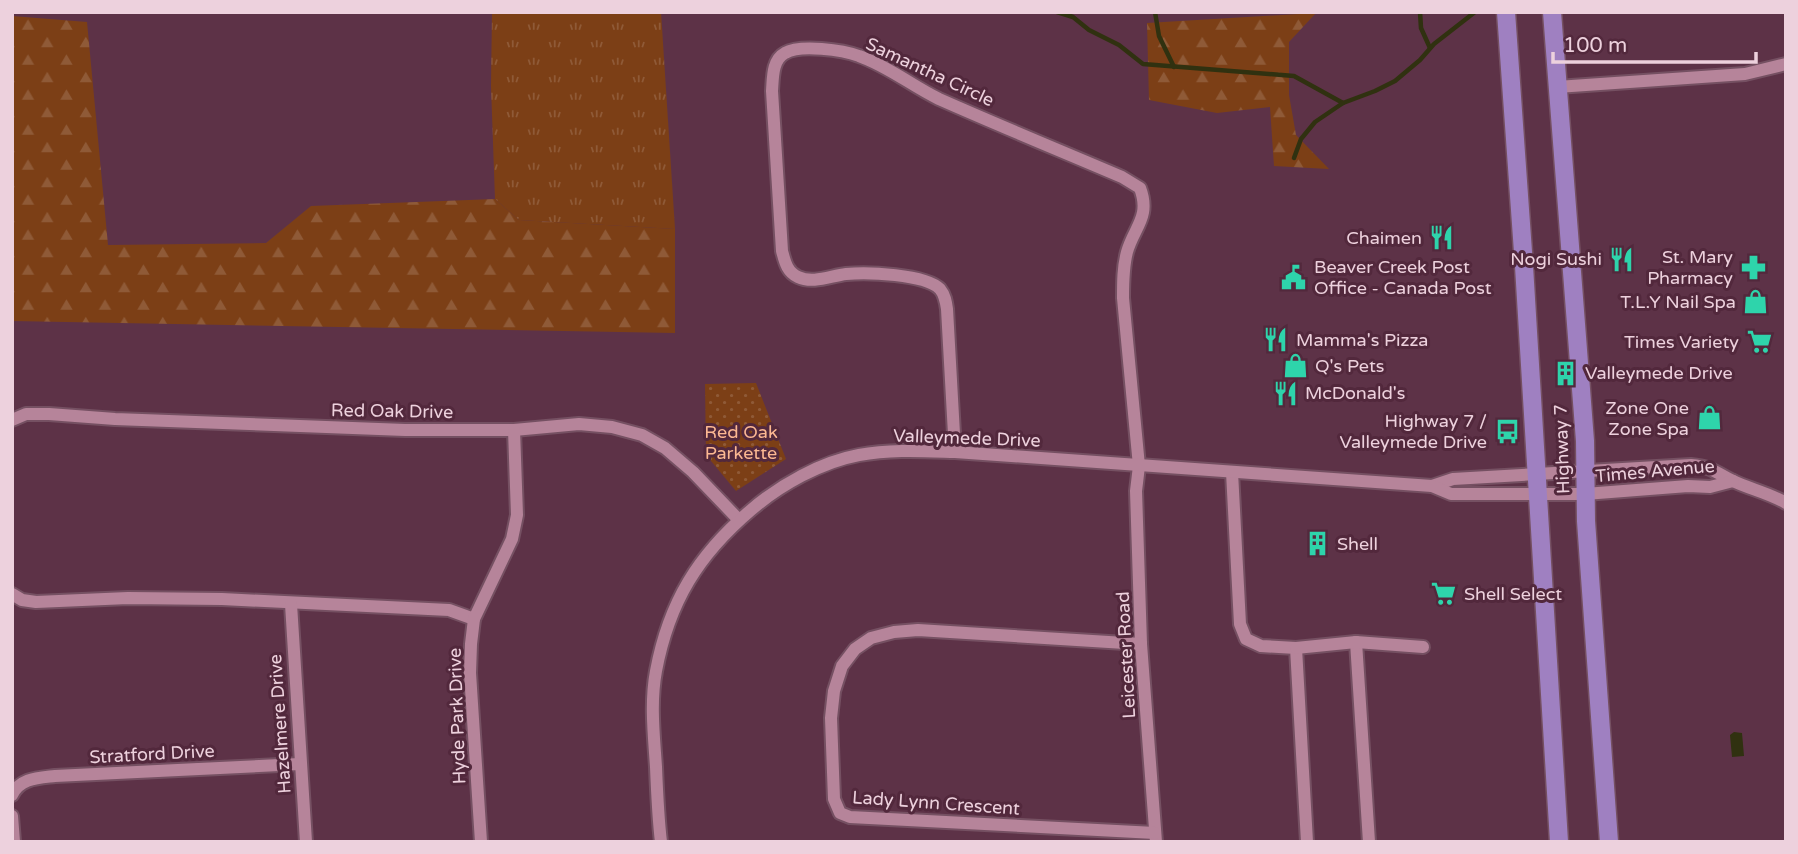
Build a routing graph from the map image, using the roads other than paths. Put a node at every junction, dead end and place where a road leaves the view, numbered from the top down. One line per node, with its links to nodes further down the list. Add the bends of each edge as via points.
1 (1506, 12): 11 (main road, Highway 7)
2 (1552, 12): 4 (main road, Highway 7)
3 (1786, 64): 4 (street, via 1745,74)
4 (1557, 86): 9 (main road, Highway 7)
5 (12, 421): 6 (street, Red Oak Drive, via 26,414 49,414 392,430)
6 (514, 430): 17 (street, Red Oak Drive, via 579,424 642,435 693,472); 20 (street, Hyde Park Drive, via 517,515 512,539)
7 (955, 452): 8 (street, Valleymede Drive); 8 (street, Samantha Circle, via 947,309 938,288 922,279 864,274 810,280 792,274 786,266 772,91 779,57 787,51 801,48 858,55 937,98 1140,188 1145,207 1127,250 1123,274); 17 (street, Valleymede Drive, via 857,455 769,495)
8 (1139, 466): 10 (street, Valleymede Drive); 22 (street, Leicester Road)
9 (1586, 471): 11 (street, Valleymede Drive); 12 (street, Times Avenue, via 1700,466); 14 (main road, Highway 7)
10 (1232, 472): 13 (street, Valleymede Drive); 24 (street, via 1240,624 1245,639 1261,646)
11 (1536, 473): 13 (street, Valleymede Drive, via 1453,479); 15 (main road, Highway 7)
12 (1733, 481): 14 (street, Times Avenue, via 1710,487); 16 (street, Times Avenue)
13 (1432, 486): 15 (street, Valleymede Drive, via 1451,494)
14 (1585, 494): 15 (street, Times Avenue); 36 (main road, Highway 7)
15 (1538, 495): 35 (main road, Highway 7)
16 (1786, 503)
17 (738, 520): 32 (street, Valleymede Drive, via 689,578 670,619 656,673 653,720)
18 (12, 594): 19 (street, via 36,602 166,597)
19 (291, 604): 20 (street, via 449,610); 25 (street, Hazelmere Drive)
20 (474, 619): 31 (street, Hyde Park Drive, via 470,673)
21 (1356, 642): 23 (street); 24 (street); 34 (street)
22 (1141, 644): 28 (street, Leicester Road); 28 (street, Lady Lynn Crescent, via 918,630 871,638 842,666 834,691 834,799 840,813 850,817)
23 (1423, 647)
24 (1296, 648): 33 (street)
25 (300, 764): 26 (street, Stratford Drive, via 33,778 15,788); 30 (street, Hazelmere Drive)
26 (12, 795)
27 (12, 816): 29 (street)
28 (1156, 837)
29 (14, 842)
30 (306, 842)
31 (481, 842)
32 (661, 842)
33 (1307, 842)
34 (1369, 842)
35 (1559, 842)
36 (1609, 842)

